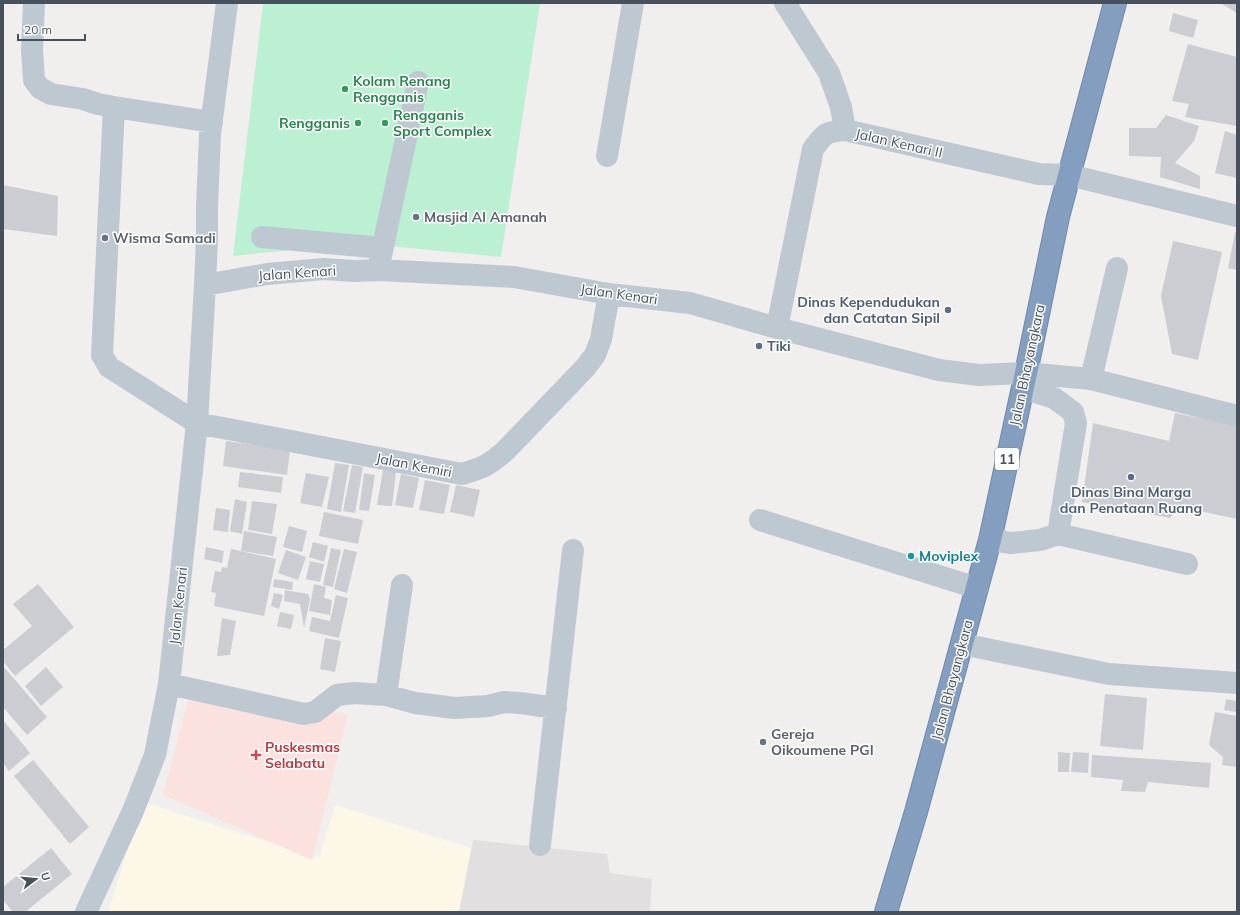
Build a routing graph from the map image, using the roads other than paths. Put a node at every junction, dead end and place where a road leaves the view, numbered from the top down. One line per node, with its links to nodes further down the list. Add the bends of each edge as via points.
1 (34, 3): 7 (street, via 34,80 40,88 51,94)
2 (227, 3): 8 (street, Jalan Kenari)
3 (633, 3): 10 (street)
4 (785, 3): 9 (street, Jalan Kenari II, via 829,73 841,107)
5 (1115, 3): 11 (highway, Jalan Bhayangkara / 11)
6 (418, 82): 14 (street)
7 (114, 107): 8 (street); 23 (street, via 102,355 109,367)
8 (212, 122): 17 (street, Jalan Kenari, via 206,208)
9 (845, 130): 11 (street, Jalan Kenari II, via 1039,174); 19 (street, via 830,131 822,136 813,149)
10 (607, 156)
11 (1070, 175): 12 (street, Jalan Kenari II); 21 (highway, Jalan Bhayangkara / 11, via 1058,217)
12 (1237, 216)
13 (262, 237): 14 (street)
14 (382, 248): 16 (street)
15 (1117, 268): 20 (street)
16 (378, 270): 17 (street, Jalan Kenari, via 324,268 267,274); 18 (street, Jalan Kenari, via 514,277)
17 (206, 285): 23 (street, Jalan Kenari)
18 (609, 294): 19 (street, Jalan Kenari, via 690,303); 23 (street, Jalan Kemiri, via 601,339 595,355 505,451 485,467 462,474)
19 (777, 328): 21 (street, Jalan Kenari, via 939,370)
20 (1090, 379): 21 (street); 22 (street)
21 (1025, 380): 25 (street, via 1073,412 1076,423); 26 (highway, Jalan Bhayangkara / 11)
22 (1237, 416)
23 (197, 424): 33 (street, Jalan Kenari)
24 (760, 520): 30 (street)
25 (1058, 534): 26 (street, via 1040,540 1011,543); 28 (street)
26 (990, 540): 30 (highway, Jalan Bhayangkara / 11)
27 (573, 550): 35 (street)
28 (1187, 564)
29 (402, 585): 34 (street)
30 (977, 588): 31 (highway, Jalan Bhayangkara / 11)
31 (962, 644): 32 (street, via 1109,674); 38 (highway, Jalan Bhayangkara / 11)
32 (1237, 683)
33 (169, 684): 34 (street, via 304,714 315,712 337,695); 37 (street, Jalan Kenari, via 155,755)
34 (386, 695): 35 (street, via 415,703 455,708 488,706 504,702)
35 (556, 708): 36 (street)
36 (540, 845)
37 (86, 912)
38 (886, 912)

